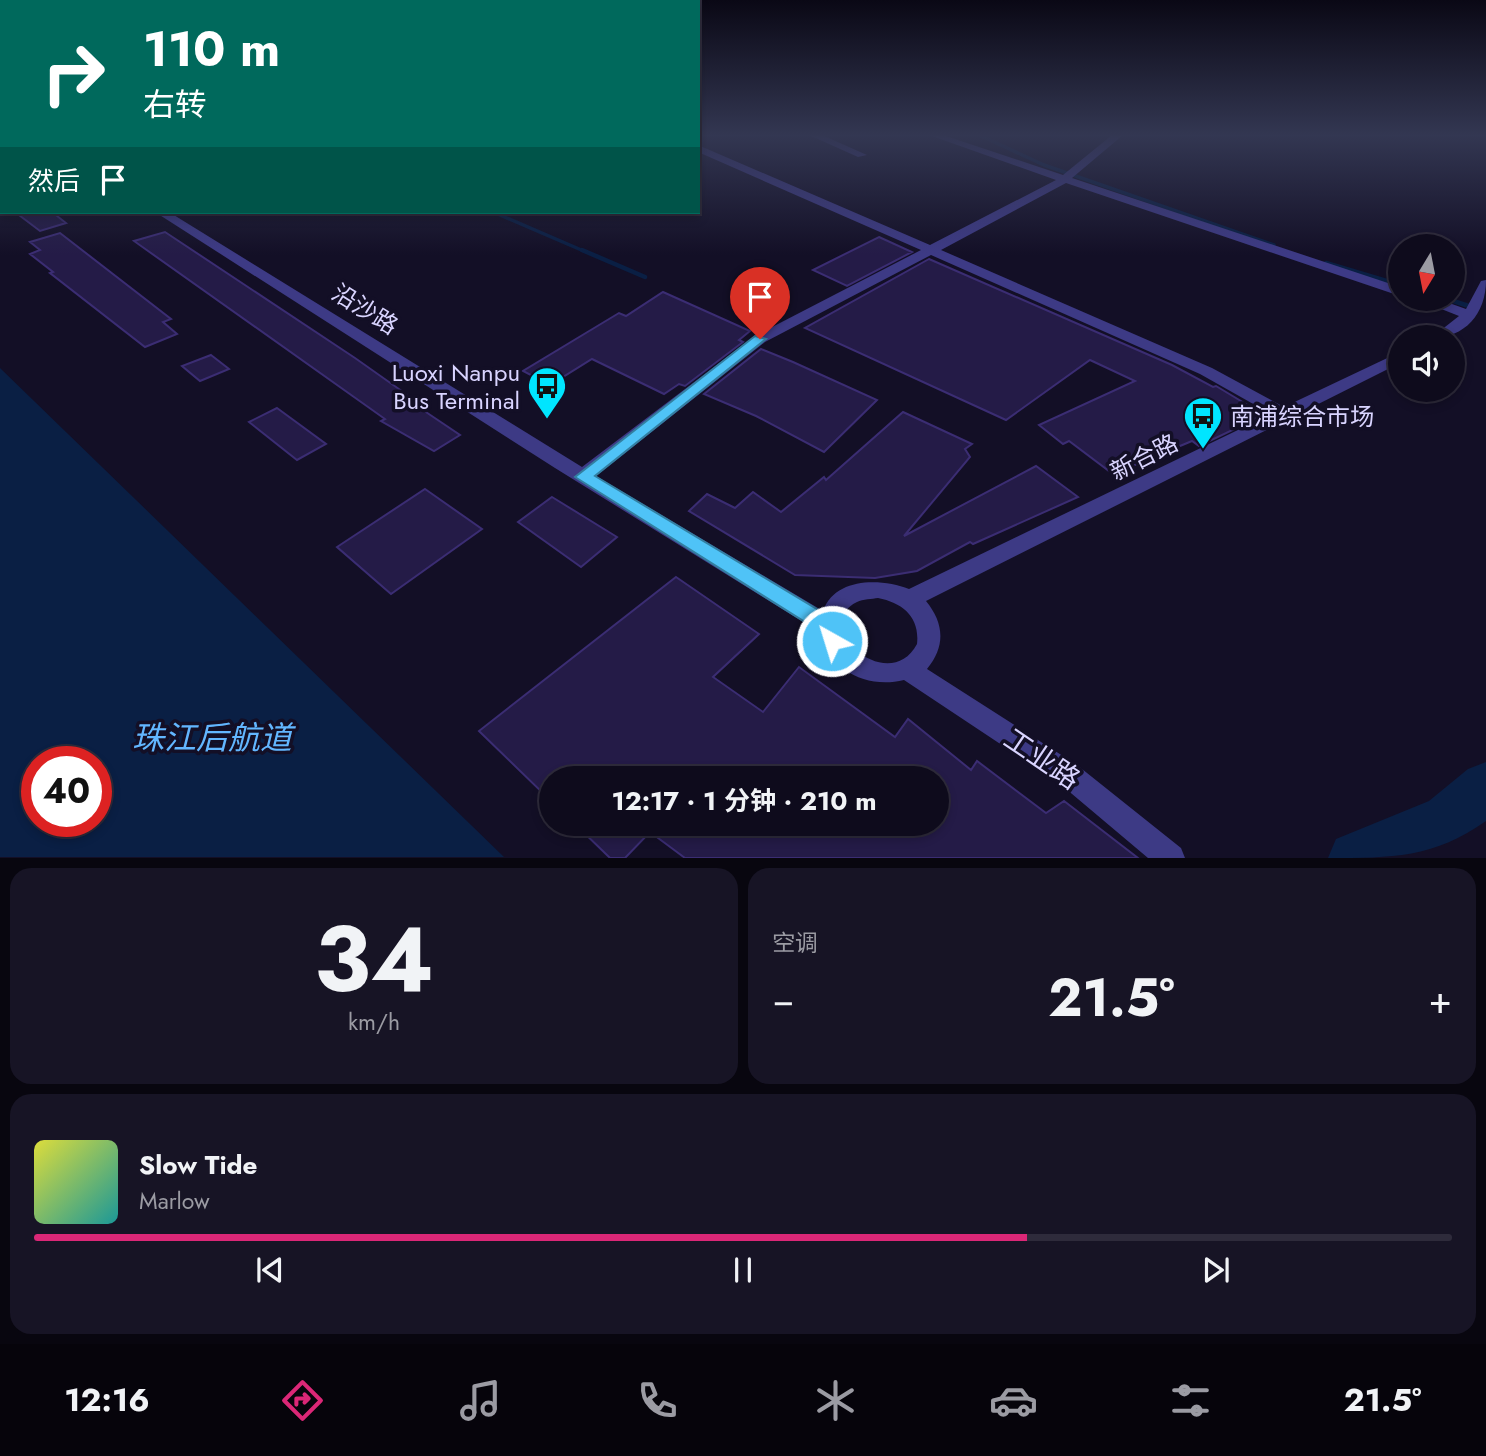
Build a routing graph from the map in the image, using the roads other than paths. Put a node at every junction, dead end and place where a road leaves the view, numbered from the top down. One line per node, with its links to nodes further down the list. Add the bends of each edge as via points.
1 (759, 175): 7 (street)
2 (1065, 175): 3 (street)
3 (1068, 176): 7 (street); 9 (street)
4 (164, 214): 6 (street, 沿沙路)
5 (186, 214): 6 (street)
6 (178, 225): 15 (street, 沿沙路)
7 (928, 250): 14 (street, via 1206,371); 15 (street, via 760,339)
8 (1486, 284): 11 (street)
9 (1388, 288)
10 (1465, 308): 11 (street)
11 (1473, 310): 12 (street)
12 (1454, 325)
13 (1388, 363): 14 (street, 新合路)
14 (1284, 414): 16 (street, 新合路)
15 (583, 477): 17 (street, 沿沙路)
16 (909, 599): 17 (street, via 893,592 849,594 835,606); 18 (street, via 928,621 931,634 925,654)
17 (828, 626): 18 (street, via 841,654 855,665 872,672)
18 (907, 669): 19 (street, 工业路, via 1068,774)
19 (1161, 848)

